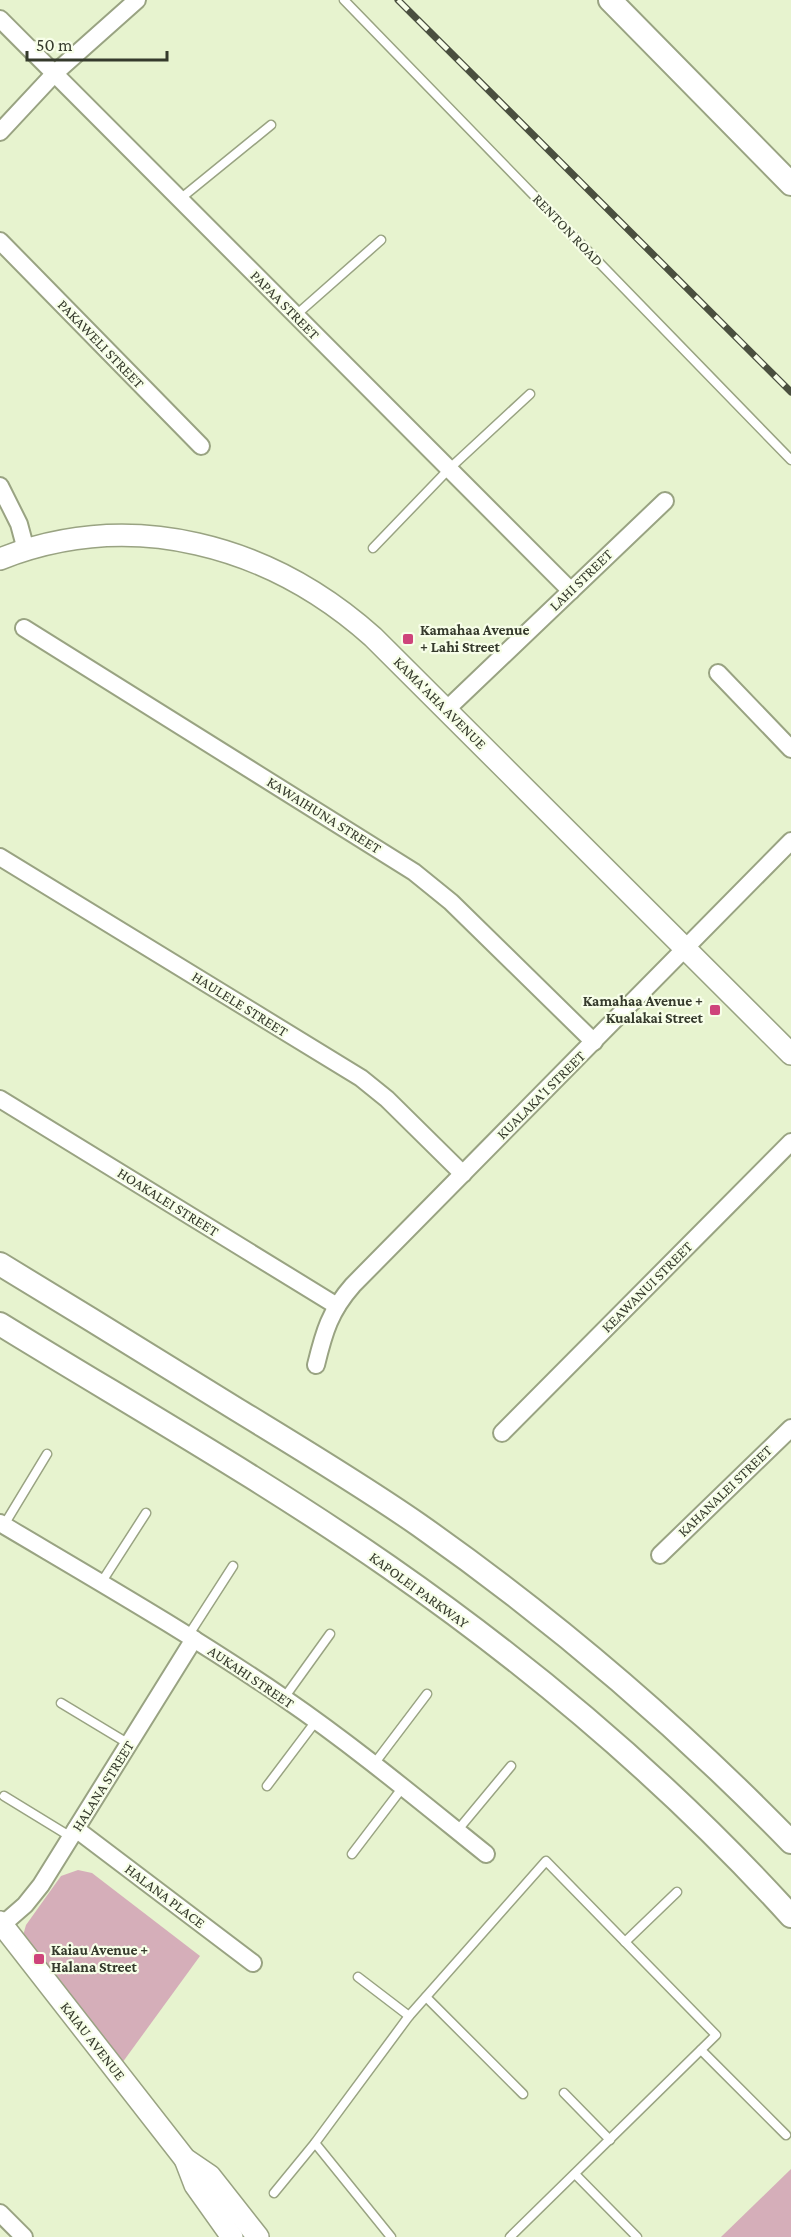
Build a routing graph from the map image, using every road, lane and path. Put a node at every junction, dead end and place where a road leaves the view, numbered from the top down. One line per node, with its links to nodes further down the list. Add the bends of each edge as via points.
1 (137, 0): 7 (street)
2 (344, 0): 17 (lane, RENTON ROAD)
3 (602, 0): 6 (main road)
4 (610, 0): 6 (main road)
5 (0, 19): 7 (street, PAPAA STREET)
6 (637, 29): 10 (main road)
7 (55, 74): 9 (street); 11 (street, PAPAA STREET)
8 (271, 125): 11 (lane)
9 (0, 132)
10 (791, 184)
11 (180, 199): 14 (street, PAPAA STREET)
12 (381, 240): 14 (lane)
13 (0, 241): 16 (street, PAKAWELI STREET)
14 (296, 315): 18 (street, PAPAA STREET)
15 (530, 394): 18 (lane)
16 (201, 446)
17 (791, 460)
18 (449, 469): 21 (lane); 24 (street, PAPAA STREET)
19 (0, 486): 22 (street, via 19,524)
20 (665, 501): 24 (street, LAHI STREET)
21 (373, 548)
22 (26, 550): 23 (street, KAMA'AHA AVENUE); 27 (street, KAMA'AHA AVENUE, via 72,540 132,536 191,543 249,558 302,584 351,617)
23 (0, 559)
24 (571, 591): 27 (street, LAHI STREET)
25 (24, 628): 32 (street, KAWAIHUNA STREET, via 414,872 452,902)
26 (718, 673): 28 (street)
27 (446, 710): 31 (street, KAMA'AHA AVENUE)
28 (791, 749)
29 (791, 841): 31 (street, KUALAKA'I STREET)
30 (0, 856): 36 (street, HAULELE STREET, via 361,1078)
31 (686, 949): 32 (street, KUALAKA'I STREET); 33 (street, KAMA'AHA AVENUE)
32 (594, 1042): 36 (street, KUALAKA'I STREET)
33 (791, 1054)
34 (0, 1099): 38 (street, HOAKALEI STREET)
35 (791, 1142): 42 (street, KEAWANUI STREET)
36 (463, 1174): 38 (street, KUALAKA'I STREET)
37 (0, 1264): 63 (main road, via 345,1476 482,1571 629,1689)
38 (337, 1306): 40 (street, KUALAKA'I STREET)
39 (0, 1324): 67 (main road, KAPOLEI PARKWAY, via 317,1519 460,1619 596,1728 715,1838)
40 (316, 1365)
41 (791, 1428): 46 (street, KAHANALEI STREET)
42 (502, 1433)
43 (47, 1454): 45 (lane)
44 (146, 1513): 48 (lane)
45 (2, 1524): 48 (street, AUKAHI STREET)
46 (660, 1555)
47 (233, 1566): 50 (lane)
48 (101, 1583): 50 (street, AUKAHI STREET)
49 (330, 1634): 52 (lane)
50 (191, 1638): 52 (street, AUKAHI STREET); 55 (street, HALANA STREET)
51 (427, 1695): 56 (lane)
52 (284, 1698): 54 (street, AUKAHI STREET)
53 (61, 1703): 55 (lane)
54 (316, 1721): 56 (street, AUKAHI STREET); 58 (lane)
55 (129, 1744): 62 (street, HALANA STREET)
56 (374, 1764): 59 (street, AUKAHI STREET)
57 (511, 1766): 61 (lane)
58 (267, 1786)
59 (403, 1787): 61 (street, AUKAHI STREET); 64 (lane)
60 (4, 1796): 62 (lane)
61 (458, 1831): 65 (street, AUKAHI STREET)
62 (74, 1833): 68 (street, HALANA STREET, via 37,1890); 70 (street, HALANA PLACE)
63 (791, 1842)
64 (352, 1854)
65 (486, 1854)
66 (676, 1892): 69 (lane)
67 (791, 1916)
68 (1, 1924): 80 (street, KAIAU AVENUE)
69 (625, 1942): 72 (lane, via 546,1861); 74 (lane, via 716,2036)
70 (253, 1963)
71 (358, 1977): 73 (lane)
72 (426, 1997): 73 (lane); 76 (lane)
73 (409, 2016): 79 (lane)
74 (701, 2050): 77 (lane); 78 (lane)
75 (564, 2093): 78 (lane)
76 (523, 2094)
77 (786, 2135)
78 (610, 2140): 81 (lane)
79 (315, 2143): 82 (lane); 87 (lane)
80 (185, 2159): 85 (street, KAIAU AVENUE, via 195,2185); 86 (street, KAIAU AVENUE, via 210,2176)
81 (575, 2174): 88 (lane); 89 (lane)
82 (274, 2193)
83 (0, 2213): 84 (street)
84 (24, 2237)
85 (232, 2237)
86 (258, 2237)
87 (391, 2237)
88 (510, 2237)
89 (637, 2237)

